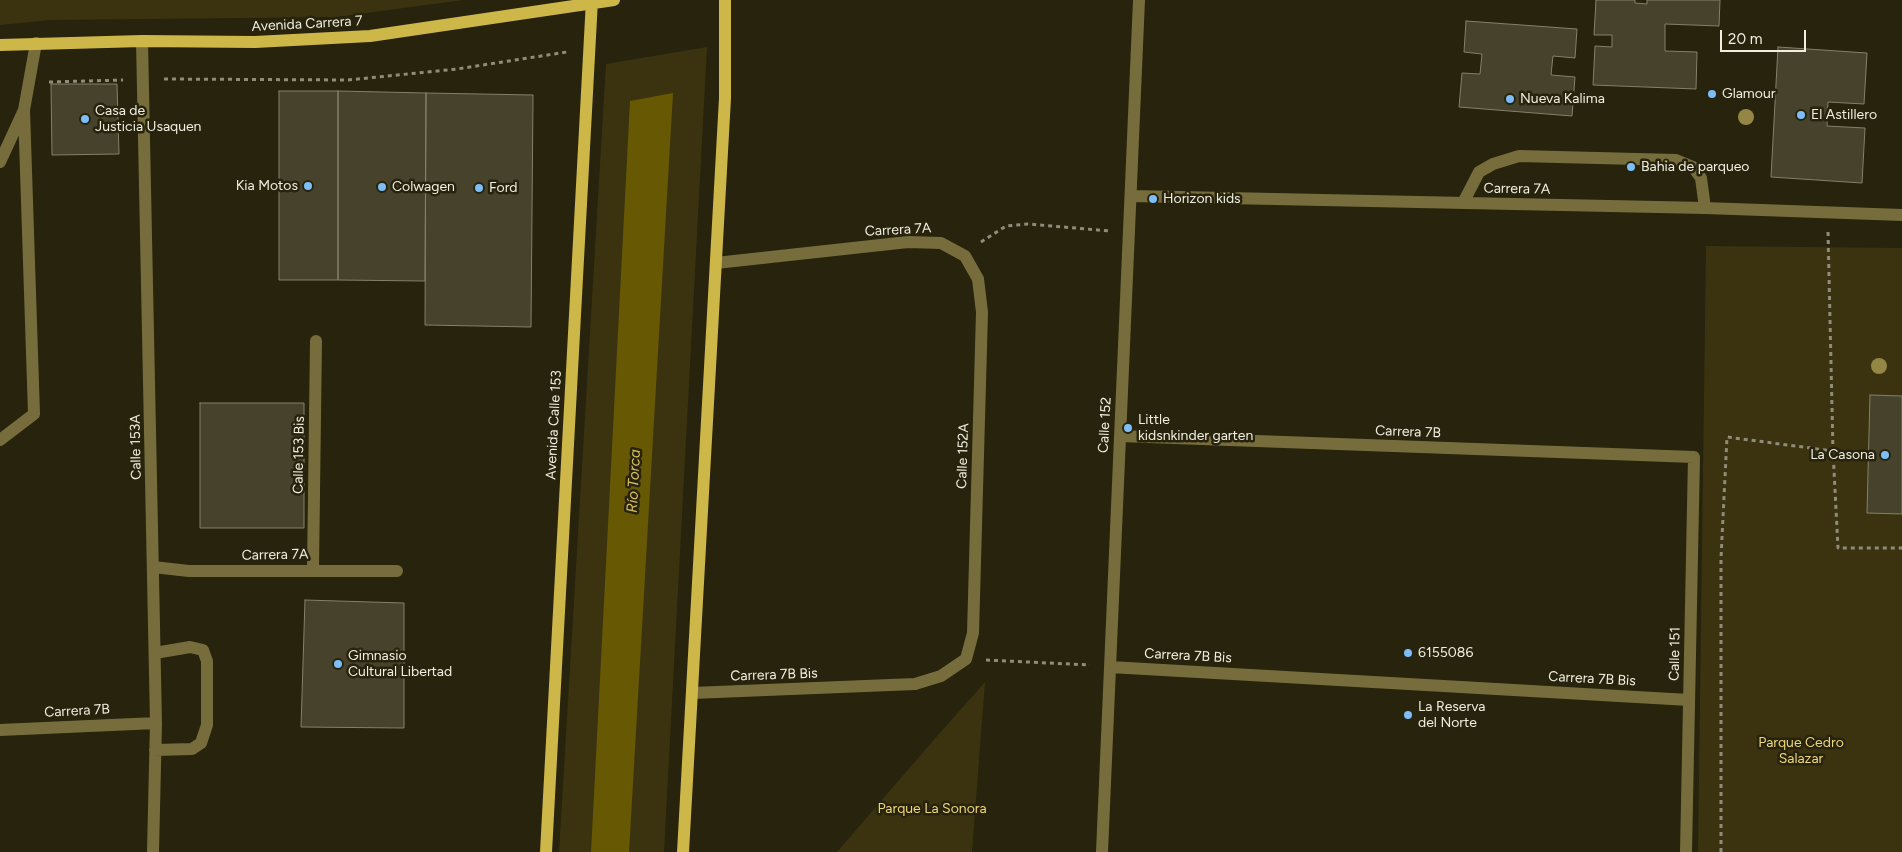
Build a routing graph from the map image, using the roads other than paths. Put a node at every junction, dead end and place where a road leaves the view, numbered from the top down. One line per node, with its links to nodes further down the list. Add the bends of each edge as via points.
1 (614, 0): 4 (main road, Avenida Carrera 7)
2 (725, 0): 15 (main road, via 725,98)
3 (1139, 0): 10 (street, Calle 152)
4 (592, 2): 5 (main road, Avenida Carrera 7, via 370,36 255,42); 32 (main road, Avenida Calle 153)
5 (142, 41): 6 (main road, Avenida Carrera 7); 20 (street, Calle 153A)
6 (36, 43): 7 (main road, Avenida Carrera 7); 8 (street)
7 (0, 45)
8 (24, 110): 9 (street); 18 (street, via 34,414)
9 (0, 162)
10 (1131, 196): 11 (street, Carrera 7A); 17 (street, Calle 152)
11 (1463, 203): 12 (street, Carrera 7A); 12 (street, via 1479,172 1519,156 1676,160 1693,167 1701,178)
12 (1704, 208): 13 (street, Carrera 7A)
13 (1902, 215)
14 (966, 256): 15 (street, Carrera 7A, via 941,243 908,242); 24 (street, Calle 152A, via 978,279 982,312 973,633)
15 (716, 263): 26 (main road)
16 (316, 341): 21 (street, Calle 153 Bis)
17 (1120, 436): 19 (street, Carrera 7B); 25 (street, Calle 152)
18 (0, 440)
19 (1694, 457): 27 (street, Calle 151)
20 (153, 567): 21 (street, Carrera 7A, via 189,570); 23 (street, Calle 153A)
21 (313, 569): 22 (street, Carrera 7A)
22 (397, 571)
23 (155, 653): 28 (street, Calle 153A); 30 (street, via 190,647 203,650 207,661 207,725 201,744 192,749)
24 (966, 659): 26 (street, Carrera 7B Bis, via 941,676 915,684)
25 (1110, 666): 27 (street, Carrera 7B Bis); 34 (street, Calle 152)
26 (692, 693): 33 (main road)
27 (1689, 700): 35 (street, Calle 151)
28 (156, 723): 29 (street, Carrera 7B); 30 (street, Calle 153A)
29 (0, 730)
30 (155, 750): 31 (street, Calle 153A)
31 (152, 852)
32 (546, 852)
33 (683, 852)
34 (1102, 852)
35 (1686, 852)

